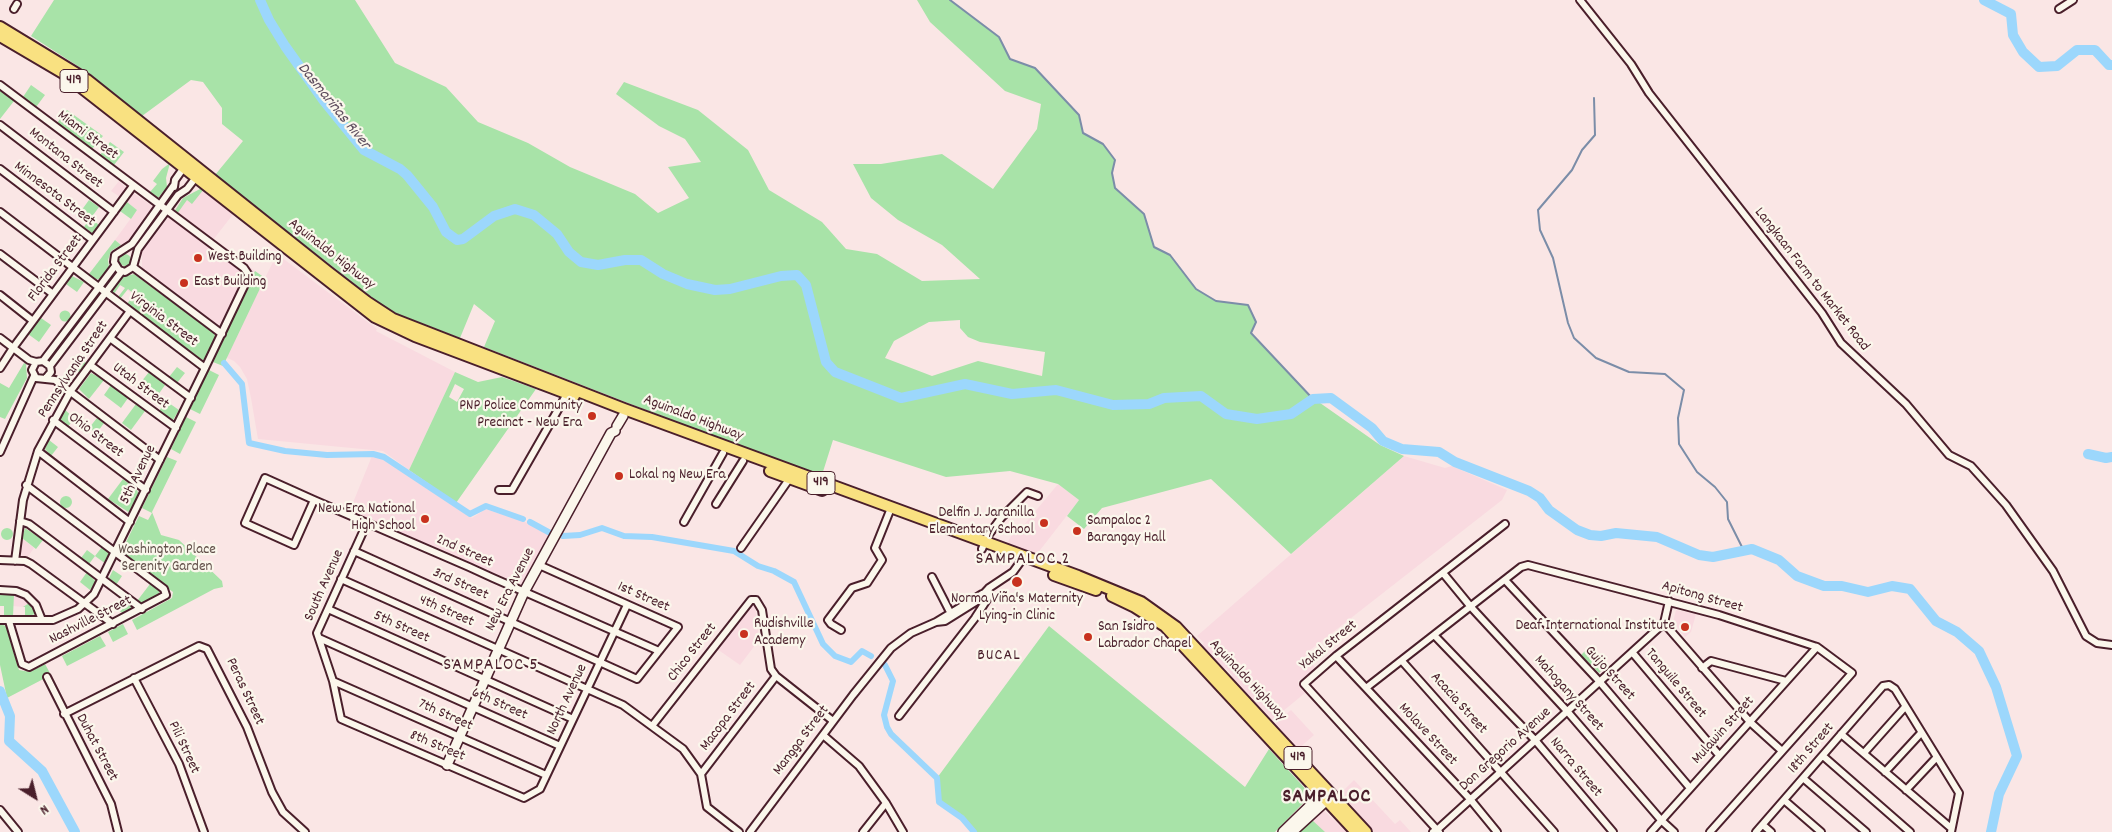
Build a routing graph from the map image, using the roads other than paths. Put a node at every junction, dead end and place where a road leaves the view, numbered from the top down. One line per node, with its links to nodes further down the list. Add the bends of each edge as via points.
1 (1580, 0): 100 (street, Langkaan Farm to Market Road, via 1842,343 1906,404 1949,455 1970,466 2006,505 2053,571 2086,636 2097,643)
2 (2073, 0): 3 (street)
3 (2058, 9)
4 (2, 33): 7 (main road, Aguinaldo Highway / 419, via 63,73)
5 (0, 85): 10 (street, Miami Street)
6 (0, 125): 16 (street, Montana Street)
7 (186, 164): 9 (main road, Aguinaldo Highway / 419); 11 (street)
8 (0, 169): 17 (street, Minnesota Street)
9 (199, 174): 12 (street); 40 (main road, Aguinaldo Highway / 419, via 326,275 393,319)
10 (133, 186): 13 (street, Miami Street); 16 (street, Florida Street)
11 (172, 191): 12 (street); 13 (street); 13 (street)
12 (182, 191): 14 (street)
13 (160, 206): 14 (street, Miami Street); 18 (street)
14 (166, 211): 20 (street); 25 (street, Miami Street)
15 (0, 212): 23 (street, Virginia Street)
16 (114, 212): 17 (street, Florida Street)
17 (93, 240): 23 (street, Florida Street)
18 (124, 250): 20 (street, via 131,251); 21 (street, via 115,255)
19 (0, 254): 27 (street)
20 (135, 257): 22 (street)
21 (115, 266): 24 (street); 26 (street)
22 (134, 267): 24 (street); 31 (street)
23 (73, 268): 26 (street, Virginia Street); 27 (street, Florida Street)
24 (122, 271): 26 (street)
25 (248, 274): 31 (street, 5th Avenue)
26 (102, 290): 29 (street, Virginia Street); 35 (street); 39 (street)
27 (53, 294): 30 (street, Florida Street)
28 (0, 295): 30 (street)
29 (130, 311): 33 (street, Pennsylvania Street); 38 (street, Virginia Street)
30 (33, 321): 34 (street, Florida Street)
31 (222, 334): 38 (street, 5th Avenue)
32 (0, 338): 34 (street)
33 (110, 338): 36 (street, Pennsylvania Street); 43 (street)
34 (12, 348): 35 (street); 37 (street, Florida Street)
35 (37, 363): 39 (street); 39 (street)
36 (90, 365): 41 (street, Pennsylvania Street); 46 (street, Utah Street)
37 (0, 368)
38 (205, 368): 43 (street, 5th Avenue)
39 (44, 374): 41 (street); 48 (street, via 32,384)
40 (551, 384): 42 (main road, Aguinaldo Highway / 419); 44 (main road, Aguinaldo Highway / 419)
41 (70, 392): 45 (street, Pennsylvania Street); 50 (street)
42 (567, 394): 44 (main road, Aguinaldo Highway / 419); 55 (street, via 512,490)
43 (191, 398): 46 (street, 5th Avenue)
44 (622, 413): 49 (main road, Aguinaldo Highway / 419); 52 (main road, Aguinaldo Highway / 419); 72 (street, New Era Avenue)
45 (53, 420): 47 (street, Pennsylvania Street); 54 (street, Ohio Street)
46 (176, 428): 50 (street, 5th Avenue)
47 (38, 451): 53 (street, Pennsylvania Street); 61 (street)
48 (0, 452)
49 (723, 453): 51 (main road, Aguinaldo Highway / 419); 63 (street)
50 (160, 460): 54 (street, 5th Avenue)
51 (743, 461): 52 (main road, Aguinaldo Highway / 419); 58 (street)
52 (792, 476): 59 (main road, Aguinaldo Highway / 419); 66 (street)
53 (26, 485): 60 (street, Pennsylvania Street); 68 (street)
54 (146, 490): 61 (street, 5th Avenue)
55 (499, 490)
56 (1038, 496): 65 (street, via 1027,492 1001,518)
57 (314, 500): 57 (street, 2nd Street, via 265,478 245,524 294,545); 62 (street, 2nd Street)
58 (716, 504)
59 (890, 511): 65 (main road, Aguinaldo Highway / 419); 96 (street, via 875,548 882,560 867,583 852,588 828,620)
60 (20, 521): 71 (street, Pennsylvania Street); 75 (street, via 30,524)
61 (130, 522): 68 (street, 5th Avenue)
62 (367, 522): 67 (street, South Avenue); 80 (street, 2nd Street)
63 (684, 522)
64 (1505, 524): 73 (street, Yakal Street)
65 (983, 545): 69 (main road, Aguinaldo Highway / 419)
66 (741, 548)
67 (354, 551): 76 (street, South Avenue); 92 (street, 3rd Street)
68 (115, 552): 75 (street, 5th Avenue); 86 (street, Nashville Street, via 164,589 166,594)
69 (1022, 559): 78 (street, via 1013,572); 148 (main road, Aguinaldo Highway / 419, via 1123,601 1165,626)
70 (0, 560): 71 (street)
71 (15, 561): 83 (street, via 31,564)
72 (539, 565): 80 (street, New Era Avenue); 84 (street, 1st Street)
73 (1443, 573): 85 (street, Mahogany Street); 105 (street, Yakal Street)
74 (932, 577): 88 (street)
75 (103, 579): 83 (street, 5th Avenue); 86 (street)
76 (342, 579): 87 (street, South Avenue); 102 (street, 4th Street)
77 (1505, 580): 82 (street, Apitong Street, via 1528,565); 85 (street, Apitong Street); 115 (street, Guijo Street)
78 (989, 588): 81 (street); 123 (street, via 988,598 975,618)
79 (0, 590): 90 (street, via 26,595 38,608)
80 (524, 592): 92 (street, New Era Avenue); 97 (street, 2nd Street)
81 (983, 593): 88 (street); 93 (street, via 953,617)
82 (1669, 601): 94 (street); 101 (street, Apitong Street)
83 (86, 604): 90 (street, 5th Avenue, via 65,616); 95 (street)
84 (627, 605): 97 (street, North Avenue); 103 (street, 1st Street, via 678,627)
85 (1471, 607): 98 (street, Apitong Street); 121 (street, Mahogany Street)
86 (142, 609): 95 (street, Nashville Street)
87 (328, 609): 99 (street, South Avenue, via 317,632); 112 (street, 5th Street)
88 (950, 612): 93 (street)
89 (0, 620): 91 (street, 5th Avenue)
90 (42, 620): 91 (street, 5th Avenue)
91 (10, 621): 95 (street, Nashville Street, via 25,667)
92 (510, 622): 102 (street, New Era Avenue); 107 (street, 3rd Street)
93 (936, 622): 126 (street, Mangga Street, via 911,633 882,658)
94 (1664, 623): 104 (street, Don Gregorio Avenue); 108 (street)
95 (113, 624)
96 (841, 630)
97 (614, 631): 103 (street, 2nd Street); 107 (street, North Avenue)
98 (1435, 636): 106 (street, Apitong Street); 133 (street, Narra Street)
99 (319, 638): 114 (street, South Avenue); 119 (street, 6th Street)
100 (2112, 645)
101 (1817, 647): 116 (street, Mulawin Street); 135 (street, Apitong Street, via 1852,673)
102 (497, 649): 112 (street, New Era Avenue); 118 (street, 4th Street)
103 (659, 651): 113 (street, 1st Street)
104 (1632, 652): 115 (street, Don Gregorio Avenue); 137 (street, Tanguile Street)
105 (1336, 656): 117 (street, Molave Street); 169 (street, Yakal Street, via 1306,681 1306,688)
106 (1402, 661): 117 (street, Apitong Street); 141 (street, Acacia Street)
107 (600, 662): 113 (street, 3rd Street); 118 (street, North Avenue)
108 (1702, 668): 116 (street, via 1711,661); 127 (street)
109 (776, 676): 126 (street); 128 (street, Chico Street, via 768,661 762,610 756,600 748,602); 143 (street, Macopa Street)
110 (47, 677): 122 (street, Duhat Street)
111 (134, 678): 122 (street, Peras Street); 159 (street, Pili Street, via 179,764); 160 (street, Peras Street, via 199,646 207,649 247,727 272,792 283,812)
112 (484, 679): 119 (street, New Era Avenue); 125 (street, 5th Street)
113 (637, 680)
114 (333, 681): 124 (street, South Avenue); 132 (street, 7th Street)
115 (1600, 681): 121 (street, Don Gregorio Avenue); 146 (street, Guijo Street)
116 (1786, 681): 127 (street, Mulawin Street)
117 (1366, 688): 150 (street, Molave Street)
118 (587, 689): 125 (street, North Avenue); 128 (street, 4th Street, via 622,705)
119 (472, 707): 132 (street, New Era Avenue); 134 (street, 6th Street)
120 (1905, 707): 129 (street); 130 (street, 18th Street, via 1895,688 1883,686); 136 (street)
121 (1567, 711): 133 (street, Don Gregorio Avenue); 154 (street, Mahogany Street)
122 (64, 714): 158 (street, Duhat Street, via 111,804)
123 (899, 716)
124 (341, 719): 140 (street, 8th Street)
125 (573, 719): 134 (street, North Avenue)
126 (834, 720): 131 (street, Mangga Street)
127 (1750, 722): 135 (street); 137 (street, Mulawin Street)
128 (652, 726): 143 (street, 4th Street, via 683,749)
129 (1921, 733): 139 (street); 142 (street)
130 (1842, 734): 136 (street); 138 (street, 18th Street)
131 (823, 735): 152 (street, via 859,766); 162 (street, Mangga Street)
132 (460, 737): 140 (street, New Era Avenue); 144 (street, 7th Street)
133 (1535, 740): 141 (street, Don Gregorio Avenue); 172 (street, Narra Street)
134 (560, 746): 144 (street, North Avenue)
135 (1782, 750): 175 (street, Apitong Street)
136 (1864, 753): 142 (street)
137 (1720, 755): 146 (street, Mulawin Street)
138 (1823, 756): 145 (street, 18th Street); 180 (street)
139 (1936, 758): 147 (street); 156 (street, via 1959,793)
140 (447, 765): 149 (street, 8th Street)
141 (1502, 771): 150 (street, Don Gregorio Avenue); 171 (street, Acacia Street)
142 (1885, 772): 147 (street)
143 (701, 774): 161 (street, via 707,807)
144 (546, 775): 149 (street, North Avenue, via 540,789)
145 (1803, 778): 151 (street, 18th Street); 179 (street)
146 (1690, 788): 154 (street, Mulawin Street)
147 (1906, 790): 156 (street)
148 (1326, 796): 165 (street); 166 (street); 167 (main road, Aguinaldo Highway / 419); 168 (main road, Aguinaldo Highway / 419)
149 (524, 798)
150 (1470, 800): 169 (street, Don Gregorio Avenue); 170 (street, Molave Street)
151 (1784, 800): 155 (street, 18th Street); 178 (street)
152 (886, 803): 163 (street); 164 (street)
153 (0, 810): 157 (street)
154 (1661, 820): 173 (street, Mulawin Street); 174 (street, Mahogany Street)
155 (1763, 825): 176 (street, 18th Street); 177 (street)
156 (1951, 830)
157 (18, 832)
158 (118, 832)
159 (204, 832)
160 (304, 832)
161 (739, 832)
162 (750, 832)
163 (863, 832)
164 (903, 832)
165 (1283, 832)
166 (1292, 832)
167 (1356, 832)
168 (1366, 832)
169 (1436, 832)
170 (1498, 832)
171 (1554, 832)
172 (1613, 832)
173 (1651, 832)
174 (1674, 832)
175 (1710, 832)
176 (1756, 832)
177 (1771, 832)
178 (1821, 832)
179 (1866, 832)
180 (1910, 832)

